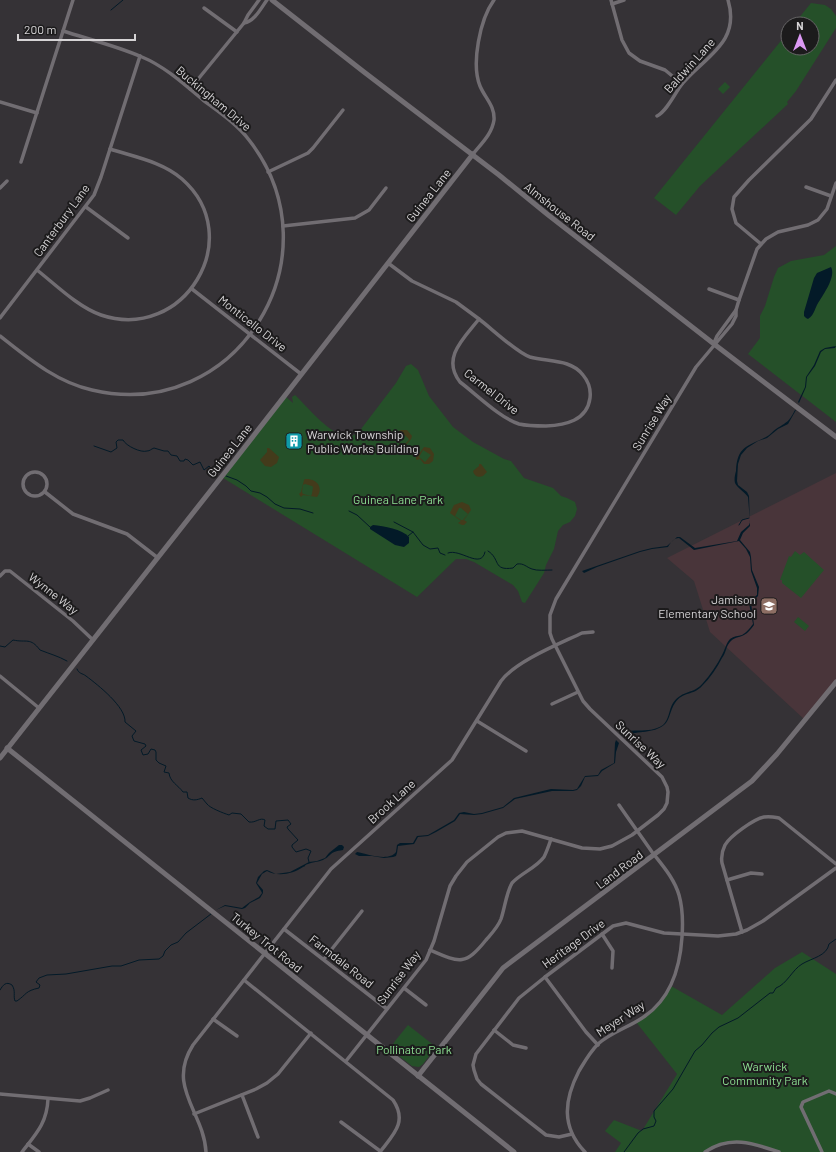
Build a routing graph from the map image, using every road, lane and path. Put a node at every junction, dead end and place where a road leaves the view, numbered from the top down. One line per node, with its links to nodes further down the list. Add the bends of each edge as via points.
1 (73, 0): 11 (street)
2 (259, 0): 10 (street)
3 (267, 0): 10 (street, via 249,22)
4 (272, 0): 22 (street, Almshouse Road)
5 (494, 0): 22 (street, via 483,22 476,65 480,84 493,109 494,120 489,133)
6 (624, 0): 8 (street)
7 (728, 0): 15 (street, Baldwin Lane, via 730,18 724,40 716,52)
8 (612, 2): 15 (street, via 622,40 631,54 640,61 665,70)
9 (204, 8): 12 (street)
10 (244, 23): 12 (street)
11 (63, 31): 13 (street, Buckingham Drive); 19 (street)
12 (237, 32): 16 (street)
13 (140, 56): 16 (street, Buckingham Drive); 21 (street, Canterbury Lane)
14 (836, 80): 34 (street, via 811,119 734,197 732,209 736,223)
15 (682, 84): 20 (street, Baldwin Lane, via 664,112)
16 (190, 89): 24 (street, Buckingham Drive, via 243,133)
17 (0, 102): 19 (street)
18 (343, 110): 24 (street, via 308,153)
19 (37, 113): 23 (street)
20 (657, 116)
21 (110, 149): 31 (street, Canterbury Lane, via 97,188); 37 (street, via 165,167 182,179 196,196 207,221 209,246 204,267)
22 (473, 154): 35 (street, Guinea Lane); 44 (street, Almshouse Road)
23 (21, 162)
24 (268, 172): 32 (street, Buckingham Drive, via 280,203)
25 (7, 181): 28 (street)
26 (836, 183): 30 (street, Sunrise Way)
27 (806, 187): 30 (street)
28 (0, 188)
29 (386, 188): 32 (street, via 369,210 355,218)
30 (831, 196): 34 (street, Sunrise Way, via 827,209 818,220 778,232)
31 (86, 206): 33 (street); 36 (street, Canterbury Lane)
32 (284, 226): 42 (street, Buckingham Drive, via 282,257 276,286 263,316)
33 (128, 238)
34 (760, 244): 39 (street, Sunrise Way, via 753,256)
35 (388, 263): 41 (street, Carmel Drive, via 412,281 456,302); 45 (street, Guinea Lane)
36 (37, 270): 37 (street, via 88,308 102,315 120,319 139,319 157,314 174,305); 40 (street, Canterbury Lane)
37 (192, 289): 42 (street, Monticello Drive)
38 (709, 289): 39 (street)
39 (739, 300): 44 (street, Sunrise Way, via 736,310)
40 (0, 318)
41 (479, 319): 41 (street, Carmel Drive, via 525,355 567,364 579,370 590,391 588,405 583,413 575,420 562,425 532,426 518,423 501,414 460,382 452,366 454,353)
42 (250, 334): 43 (street, Buckingham Drive, via 223,363 197,378 165,390 132,395 93,390 69,383 41,367); 45 (street, Monticello Drive)
43 (0, 336)
44 (714, 344): 46 (street, Almshouse Road); 52 (street, Sunrise Way, via 696,367 556,599 549,621 550,633)
45 (301, 374): 48 (street, Guinea Lane)
46 (836, 436)
47 (45, 492): 47 (street, via 48,483 43,475 33,473 26,477 23,483 27,494 39,496); 48 (street, via 73,514 127,534)
48 (158, 558): 51 (street, Guinea Lane)
49 (0, 576): 51 (street, Wynne Way, via 5,571 10,571)
50 (593, 632): 52 (street, Brook Lane, via 582,633)
51 (93, 640): 57 (street, Guinea Lane)
52 (556, 646): 55 (street, Sunrise Way); 58 (street, Brook Lane, via 508,673)
53 (0, 676): 57 (street)
54 (836, 682): 65 (street, Land Road, via 762,772)
55 (578, 692): 56 (street); 63 (street, Sunrise Way, via 590,709 665,781 668,797 664,810)
56 (552, 704)
57 (39, 708): 59 (street, Guinea Lane)
58 (477, 721): 60 (street); 71 (street, Brook Lane, via 452,760 334,866)
59 (7, 748): 61 (street, Guinea Lane); 76 (street, Turkey Trot Road)
60 (526, 751)
61 (0, 758)
62 (619, 805): 63 (street, Meyer Way)
63 (637, 831): 64 (street, Sunrise Way, via 619,843 600,849 582,848); 65 (street, Meyer Way)
64 (551, 839): 75 (street, via 542,859 512,883 499,923 477,952 468,958 458,960); 75 (street, Sunrise Way, via 522,831 506,833 467,862 452,883)
65 (655, 855): 74 (street, Meyer Way, via 673,880 679,896); 92 (street, Land Road, via 504,968)
66 (836, 864): 69 (street, via 783,820 762,817 730,838 725,845 721,860)
67 (836, 868): 72 (street, Heritage Drive, via 763,921)
68 (762, 874): 69 (street, via 751,873)
69 (727, 880): 72 (street)
70 (362, 911): 77 (street)
71 (284, 929): 76 (street, Brook Lane); 77 (street, Farmdale Road)
72 (742, 932): 74 (street, Heritage Drive, via 718,936)
73 (602, 934): 74 (street, Heritage Drive, via 613,926 626,923 658,932); 78 (street, via 613,951); 79 (street, Heritage Drive)
74 (682, 934): 89 (street, Meyer Way, via 676,974 660,1002 646,1016)
75 (430, 950): 81 (street, Sunrise Way, via 421,967)
76 (265, 953): 80 (street, Brook Lane); 87 (street, Turkey Trot Road)
77 (324, 960): 83 (street, Farmdale Road)
78 (612, 968)
79 (545, 976): 85 (street, Heritage Drive, via 519,998); 89 (street)
80 (244, 980): 84 (street, Brook Lane); 86 (street)
81 (404, 988): 82 (street); 83 (street, Sunrise Way)
82 (426, 1005)
83 (387, 1009): 87 (street, Sunrise Way)
84 (214, 1019): 88 (street); 98 (street, Brook Lane, via 191,1048 184,1068 184,1088)
85 (494, 1030): 90 (street, via 514,1044); 100 (street, Heritage Drive, via 474,1060 474,1070 479,1081 546,1135 559,1137)
86 (310, 1033): 91 (street); 96 (street, via 274,1078 264,1086)
87 (366, 1035): 91 (street, Sunrise Way); 92 (street, Turkey Trot Road)
88 (237, 1036)
89 (598, 1045): 100 (street, Meyer Way, via 586,1058 571,1088 567,1116)
90 (526, 1048)
91 (346, 1061): 106 (street, via 390,1096 399,1110 400,1120 396,1132)
92 (418, 1076): 107 (street, Turkey Trot Road)
93 (108, 1090): 97 (street, via 80,1101)
94 (0, 1094): 97 (street)
95 (836, 1094): 111 (street, via 829,1091 801,1104)
96 (242, 1095): 98 (street); 101 (street)
97 (48, 1099): 102 (street, via 45,1120)
98 (194, 1114): 105 (street, Brook Lane)
99 (342, 1122): 106 (street)
100 (572, 1134): 108 (street, Meyer Way)
101 (258, 1137)
102 (28, 1144): 103 (street); 104 (street)
103 (22, 1152)
104 (39, 1152)
105 (206, 1152)
106 (380, 1152)
107 (514, 1152)
108 (585, 1152)
109 (705, 1152): 110 (street, via 722,1144 736,1142 758,1144)
110 (779, 1152)
111 (822, 1152)

